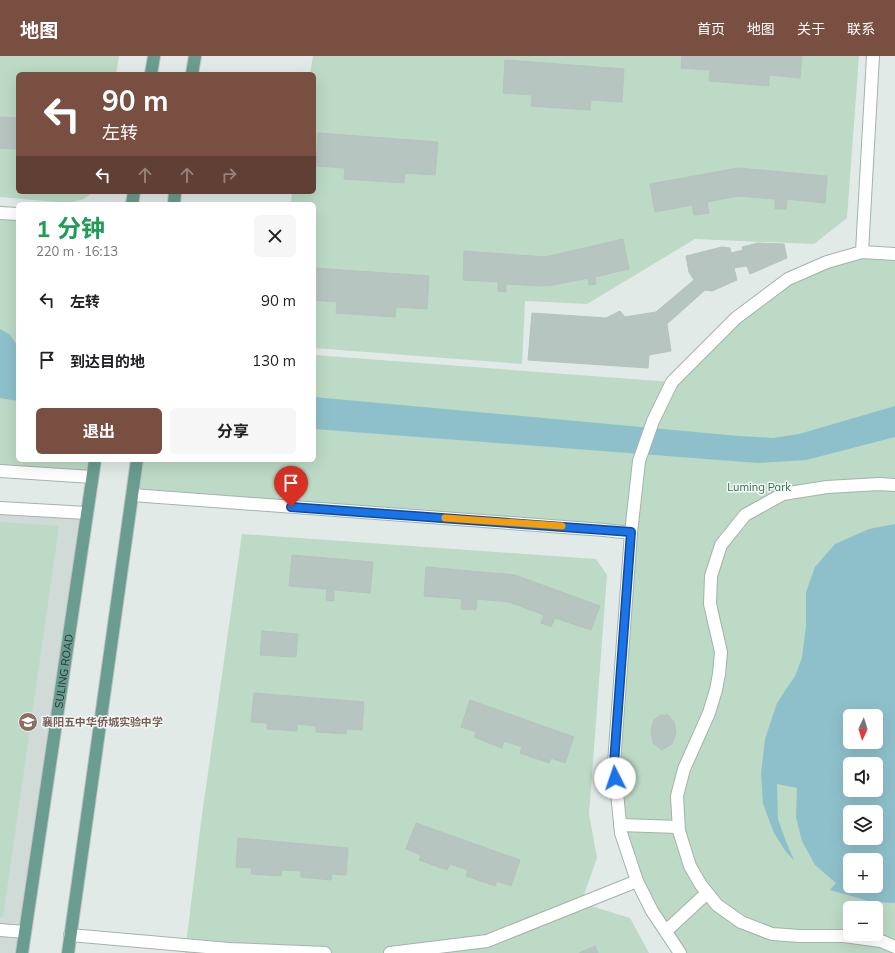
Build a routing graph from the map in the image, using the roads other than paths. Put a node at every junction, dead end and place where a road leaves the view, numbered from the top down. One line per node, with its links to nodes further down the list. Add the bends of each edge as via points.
1 (154, 56): 4 (main road)
2 (195, 56): 5 (main road)
3 (873, 56): 8 (street)
4 (152, 72)
5 (192, 72)
6 (0, 212): 7 (street)
7 (16, 214)
8 (862, 252): 9 (street); 18 (street, via 827,262 788,279 736,318 672,382 653,421 639,461)
9 (895, 254)
10 (95, 462): 13 (main road, SULING ROAD)
11 (137, 462): 15 (main road)
12 (0, 471): 13 (street)
13 (92, 477): 17 (main road, SULING ROAD)
14 (895, 485): 20 (street, via 827,487 783,494 745,515 721,545 711,576 710,604 721,652 719,674 709,713 684,769 677,796)
15 (132, 495): 18 (street); 26 (main road)
16 (0, 508): 17 (street)
17 (87, 513): 25 (main road, SULING ROAD)
18 (631, 532): 19 (street, via 614,763)
19 (620, 825): 20 (street); 21 (street, via 620,833)
20 (678, 826): 22 (street, via 690,866)
21 (637, 881): 24 (street, via 652,912); 31 (street, via 487,941)
22 (707, 893): 24 (street); 27 (street, via 741,922 772,934 844,936 881,941)
23 (0, 930): 25 (street)
24 (666, 931): 32 (street)
25 (25, 932): 28 (main road, SULING ROAD)
26 (70, 935): 29 (main road); 30 (street, via 229,949)
27 (895, 947)
28 (22, 953)
29 (68, 953)
30 (325, 953)
31 (390, 953)
32 (680, 953)

